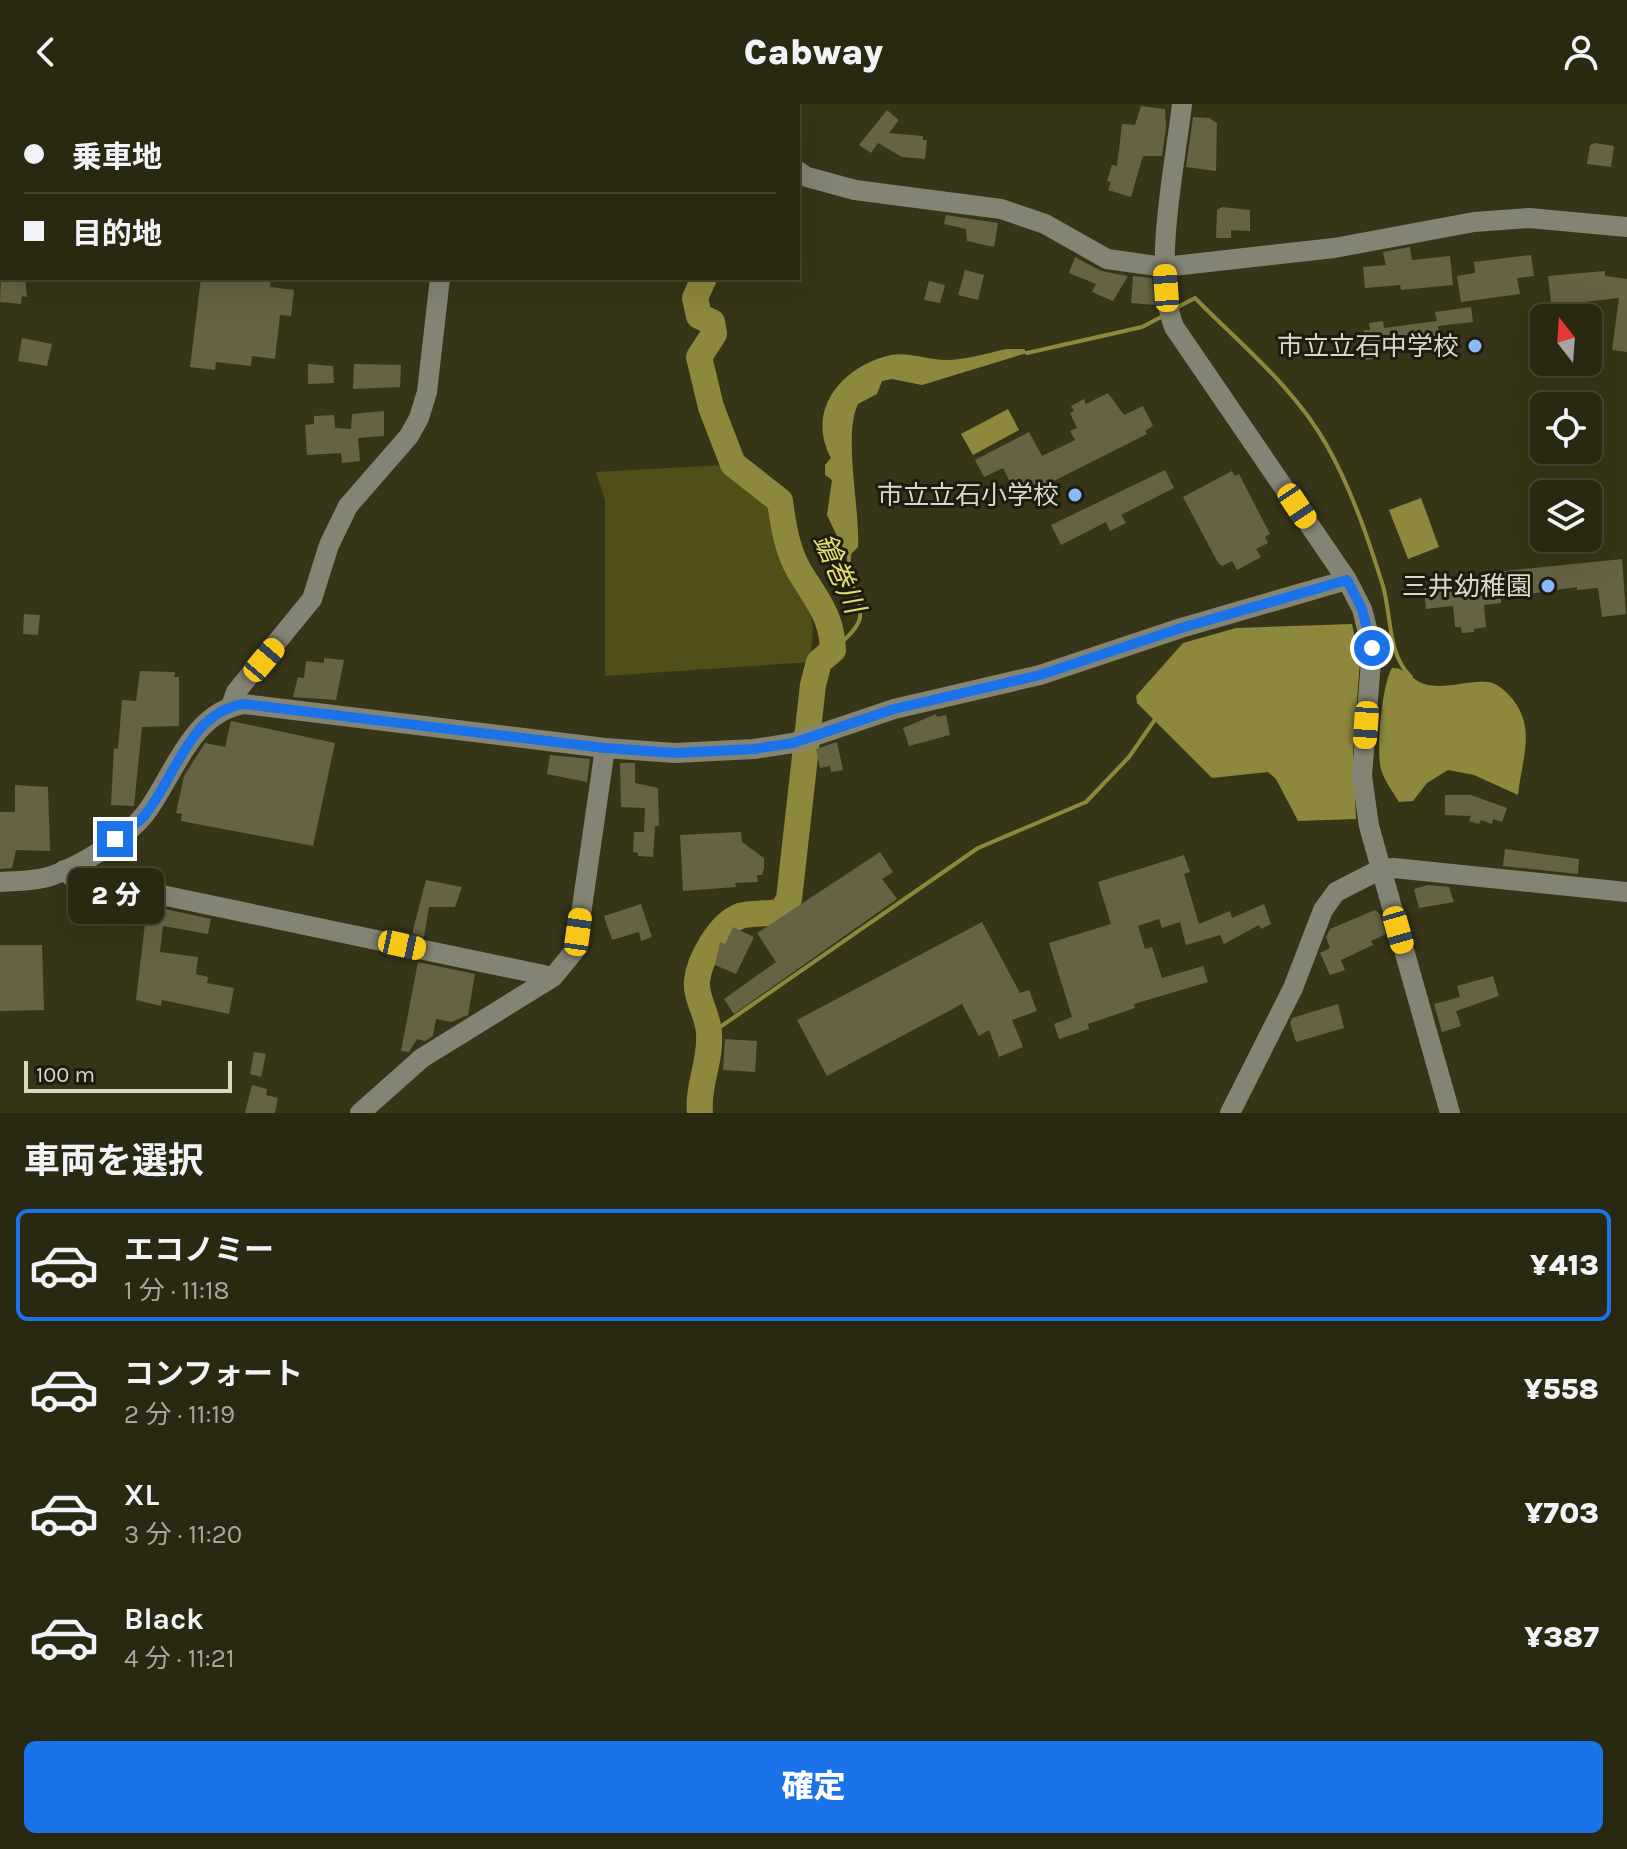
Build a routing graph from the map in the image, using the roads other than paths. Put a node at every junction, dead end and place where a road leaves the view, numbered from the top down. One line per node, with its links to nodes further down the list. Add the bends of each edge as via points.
1 (1182, 104): 4 (street)
2 (800, 172): 4 (street, via 855,190 1001,209 1045,224 1107,259)
3 (1627, 227): 4 (street, via 1529,218 1474,222 1334,248)
4 (1164, 267): 6 (street, via 1174,327)
5 (440, 280): 7 (street, via 431,370 419,418 348,506 312,599 236,692)
6 (1347, 580): 8 (street, via 1040,675 894,709 793,743 704,752); 9 (street, via 1362,609 1372,648 1362,776)
7 (231, 706): 8 (street); 10 (street, via 213,716 183,751 144,816)
8 (605, 748): 13 (street, via 576,949)
9 (1381, 869): 12 (street, via 1414,868); 15 (street, via 1336,892 1323,910 1293,988); 16 (street)
10 (64, 870): 11 (street); 13 (street, via 71,876)
11 (0, 882)
12 (1627, 892)
13 (553, 977): 14 (street, via 422,1058)
14 (360, 1113)
15 (1230, 1113)
16 (1450, 1113)

